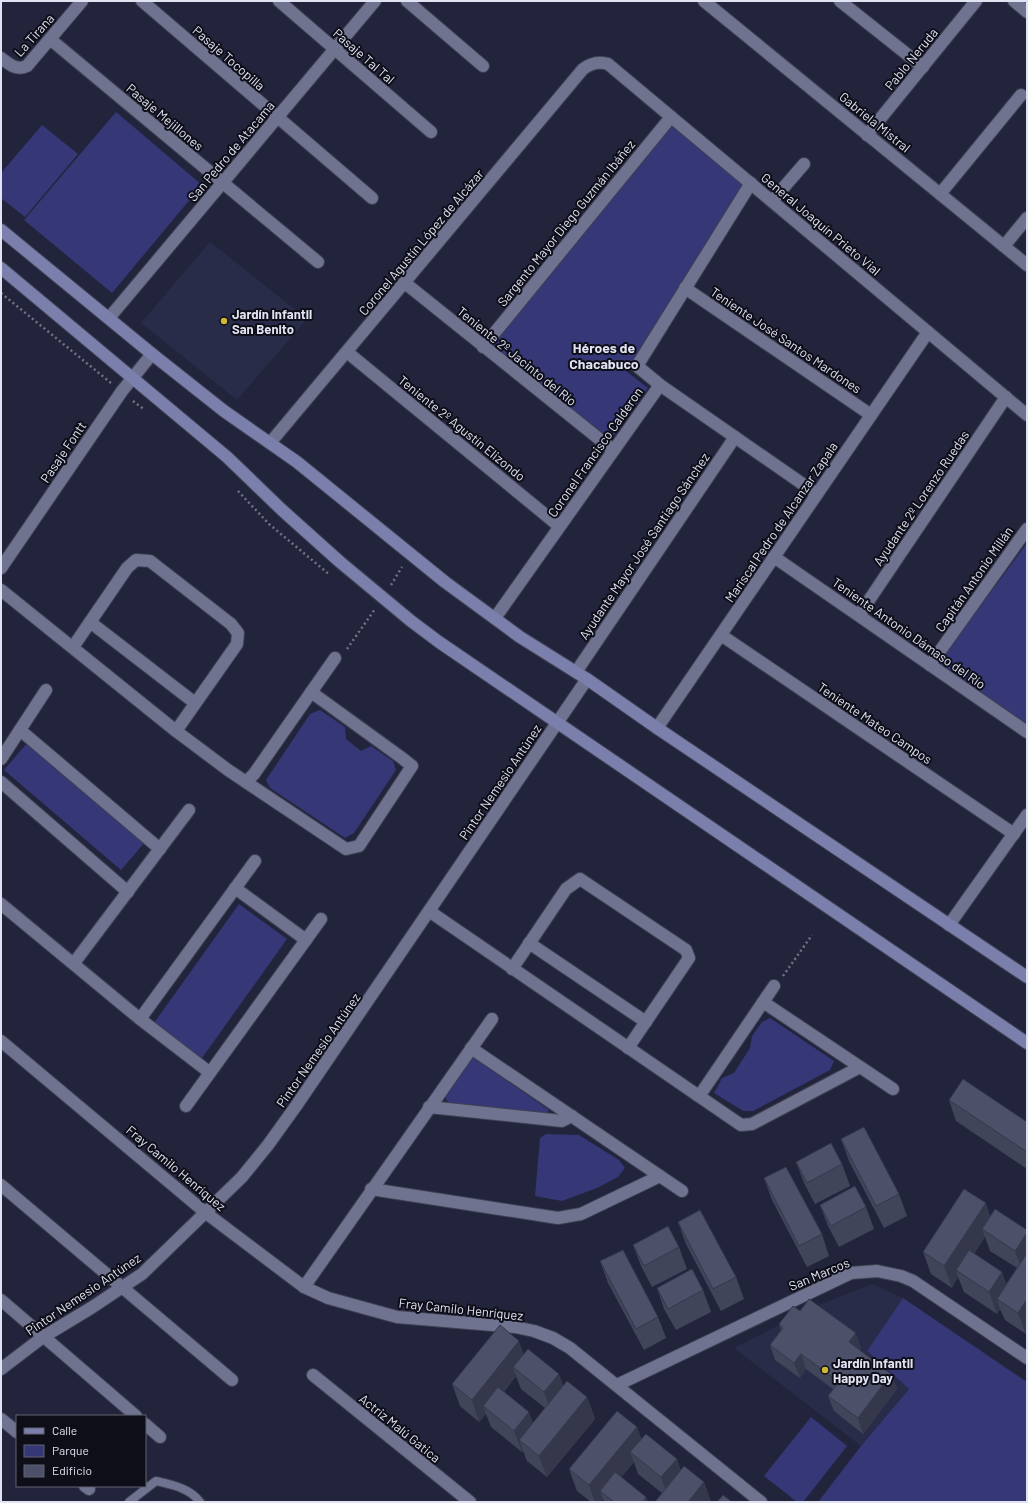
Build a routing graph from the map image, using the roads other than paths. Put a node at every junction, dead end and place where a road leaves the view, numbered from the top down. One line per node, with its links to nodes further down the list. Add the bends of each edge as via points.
1 (142, 1): 18 (street, Pasaje Tocopilla)
2 (279, 1): 12 (street, Pasaje Tal Tal)
3 (375, 1): 12 (street, San Pedro de Atacama)
4 (407, 1): 15 (street)
5 (704, 1): 21 (street, Gabriela Mistral)
6 (840, 1): 16 (street)
7 (976, 1): 16 (street, Pablo Neruda)
8 (1014, 1): 10 (street)
9 (77, 3): 11 (street, La Tirana)
10 (1027, 12)
11 (50, 39): 13 (street, La Tirana, via 30,64 23,68 13,67); 23 (street, Pasaje Mejillones)
12 (335, 49): 18 (street, San Pedro de Atacama); 20 (street, Pasaje Tal Tal)
13 (1, 58)
14 (595, 63): 19 (street, General Joaquín Prieto Vial, via 608,64); 34 (street, Coronel Agustín López de Alcázar, via 583,69)
15 (483, 66)
16 (923, 67): 21 (street, Pablo Neruda)
17 (1021, 95): 25 (street)
18 (278, 117): 23 (street, San Pedro de Atacama); 26 (street, Pasaje Tocopilla)
19 (671, 117): 24 (street, General Joaquín Prieto Vial); 38 (street, Sargento Mayor Diego Guzmán Ibáñez)
20 (431, 132)
21 (867, 134): 25 (street, Gabriela Mistral)
22 (804, 164): 27 (street)
23 (223, 183): 31 (street, Pasaje Mejillones); 36 (street, San Pedro de Atacama)
24 (751, 183): 27 (street, General Joaquín Prieto Vial); 35 (street, Coronel Francisco Calderon)
25 (940, 194): 30 (street, Gabriela Mistral)
26 (372, 198)
27 (772, 201): 37 (street, General Joaquín Prieto Vial)
28 (1027, 218): 30 (street)
29 (1, 230): 36 (street)
30 (1004, 246): 32 (street, Gabriela Mistral)
31 (318, 262)
32 (1027, 265)
33 (1, 268): 41 (street)
34 (405, 283): 38 (street, Teniente 2º Jacinto del Río); 39 (street, Coronel Agustín López de Alcázar)
35 (685, 288): 42 (street, Coronel Francisco Calderon, via 637,366); 44 (street, Teniente José Santos Mardones)
36 (109, 318): 40 (street)
37 (928, 332): 43 (street, General Joaquín Prieto Vial); 44 (street, Mariscal Pedro de Alcanzar Zapala)
38 (483, 347): 48 (street, Teniente 2º Jacinto del Río)
39 (347, 352): 47 (street, Coronel Agustín López de Alcázar); 50 (street, Teniente 2º Agustín Elizondo)
40 (152, 354): 41 (street, Pasaje Fontt); 47 (street)
41 (132, 377): 53 (street, Pasaje Fontt); 67 (street, via 226,457 340,562 411,621)
42 (660, 385): 46 (street); 48 (street, Coronel Francisco Calderon)
43 (1006, 397): 45 (street, General Joaquín Prieto Vial); 55 (street, Ayudante 2º Lorenzo Ruedas)
44 (871, 415): 49 (street, Mariscal Pedro de Alcanzar Zapala)
45 (1027, 415)
46 (735, 436): 49 (street); 62 (street, Ayudante Mayor José Santiago Sánchez)
47 (270, 443): 56 (street, via 334,491 445,582)
48 (613, 450): 50 (street, Coronel Francisco Calderon)
49 (817, 494): 52 (street, Mariscal Pedro de Alcanzar Zapala)
50 (560, 526): 56 (street, Coronel Francisco Calderon)
51 (1027, 529): 61 (street, Capitán Antonio Millán)
52 (774, 557): 55 (street, Teniente Antonio Dámaso del Río); 58 (street, Mariscal Pedro de Alcanzar Zapala)
53 (1, 568)
54 (1, 590): 59 (street)
55 (859, 615): 61 (street, Teniente Antonio Dámaso del Río)
56 (495, 618): 62 (street)
57 (90, 622): 59 (street); 66 (street); 66 (street, via 127,568 136,560 150,561 231,624 238,633 237,644)
58 (721, 635): 68 (street, Mariscal Pedro de Alcanzar Zapala); 77 (street, Teniente Mateo Campos)
59 (73, 648): 70 (street)
60 (335, 658): 65 (street)
61 (930, 665): 71 (street, Teniente Antonio Dámaso del Río)
62 (576, 672): 63 (street)
63 (587, 679): 67 (street, Pintor Nemesio Antúnez); 68 (street)
64 (46, 690): 69 (street)
65 (311, 692): 74 (street); 74 (street, via 412,766 358,846 346,848)
66 (195, 703): 70 (street)
67 (558, 722): 83 (street, Pintor Nemesio Antúnez); 97 (street)
68 (657, 728): 85 (street)
69 (20, 730): 72 (street); 78 (street)
70 (176, 731): 74 (street)
71 (1027, 732)
72 (1, 759)
73 (1, 782): 81 (street)
74 (246, 782)
75 (190, 810): 78 (street)
76 (1027, 814): 77 (street)
77 (1014, 834): 85 (street)
78 (160, 849): 81 (street)
79 (255, 861): 80 (street)
80 (235, 888): 86 (street); 93 (street)
81 (128, 892): 88 (street)
82 (1, 904): 88 (street)
83 (429, 912): 89 (street); 111 (street, Pintor Nemesio Antúnez, via 268,1145 242,1177)
84 (321, 919): 86 (street)
85 (949, 925): 90 (street)
86 (306, 940): 101 (street)
87 (529, 943): 89 (street); 95 (street); 95 (street, via 566,889 580,879 686,950 689,958)
88 (74, 963): 93 (street)
89 (512, 969): 99 (street)
90 (1027, 977)
91 (774, 986): 92 (street)
92 (763, 1002): 100 (street); 103 (street, via 702,1092)
93 (140, 1019): 101 (street)
94 (492, 1019): 98 (street)
95 (646, 1022): 99 (street)
96 (1, 1041): 111 (street, Fray Camilo Henríquez)
97 (1027, 1043)
98 (471, 1048): 105 (street); 106 (street)
99 (628, 1048): 103 (street)
100 (860, 1067): 102 (street); 103 (street, via 752,1124 741,1125)
101 (209, 1072): 104 (street)
102 (893, 1089)
103 (697, 1095)
104 (186, 1106)
105 (429, 1107): 106 (street, via 562,1121); 109 (street)
106 (572, 1116): 107 (street)
107 (660, 1176): 109 (street, via 581,1214 558,1218); 110 (street)
108 (1, 1186): 112 (street)
109 (371, 1189): 113 (street)
110 (682, 1191)
111 (206, 1213): 112 (street, Pintor Nemesio Antúnez, via 142,1274); 113 (street, Fray Camilo Henríquez)
112 (122, 1287): 115 (street, Pintor Nemesio Antúnez); 119 (street)
113 (304, 1287): 120 (street, Fray Camilo Henríquez, via 328,1298 397,1317 515,1326 534,1331 570,1348)
114 (1, 1300): 115 (street)
115 (43, 1337): 117 (street, Pintor Nemesio Antúnez); 121 (street)
116 (1027, 1358): 120 (street, San Marcos, via 913,1281 889,1273 864,1271 851,1273)
117 (1, 1369)
118 (313, 1375): 126 (street, Actriz Malú Gatica)
119 (232, 1380)
120 (617, 1385): 130 (street, Fray Camilo Henríquez)
121 (135, 1415)
122 (1, 1419): 124 (street)
123 (146, 1425): 125 (street)
124 (16, 1431)
125 (160, 1437)
126 (456, 1498): 129 (street, Actriz Malú Gatica)
127 (129, 1502): 128 (lane, via 156,1481 181,1487)
128 (200, 1502)
129 (470, 1502)
130 (761, 1502)

